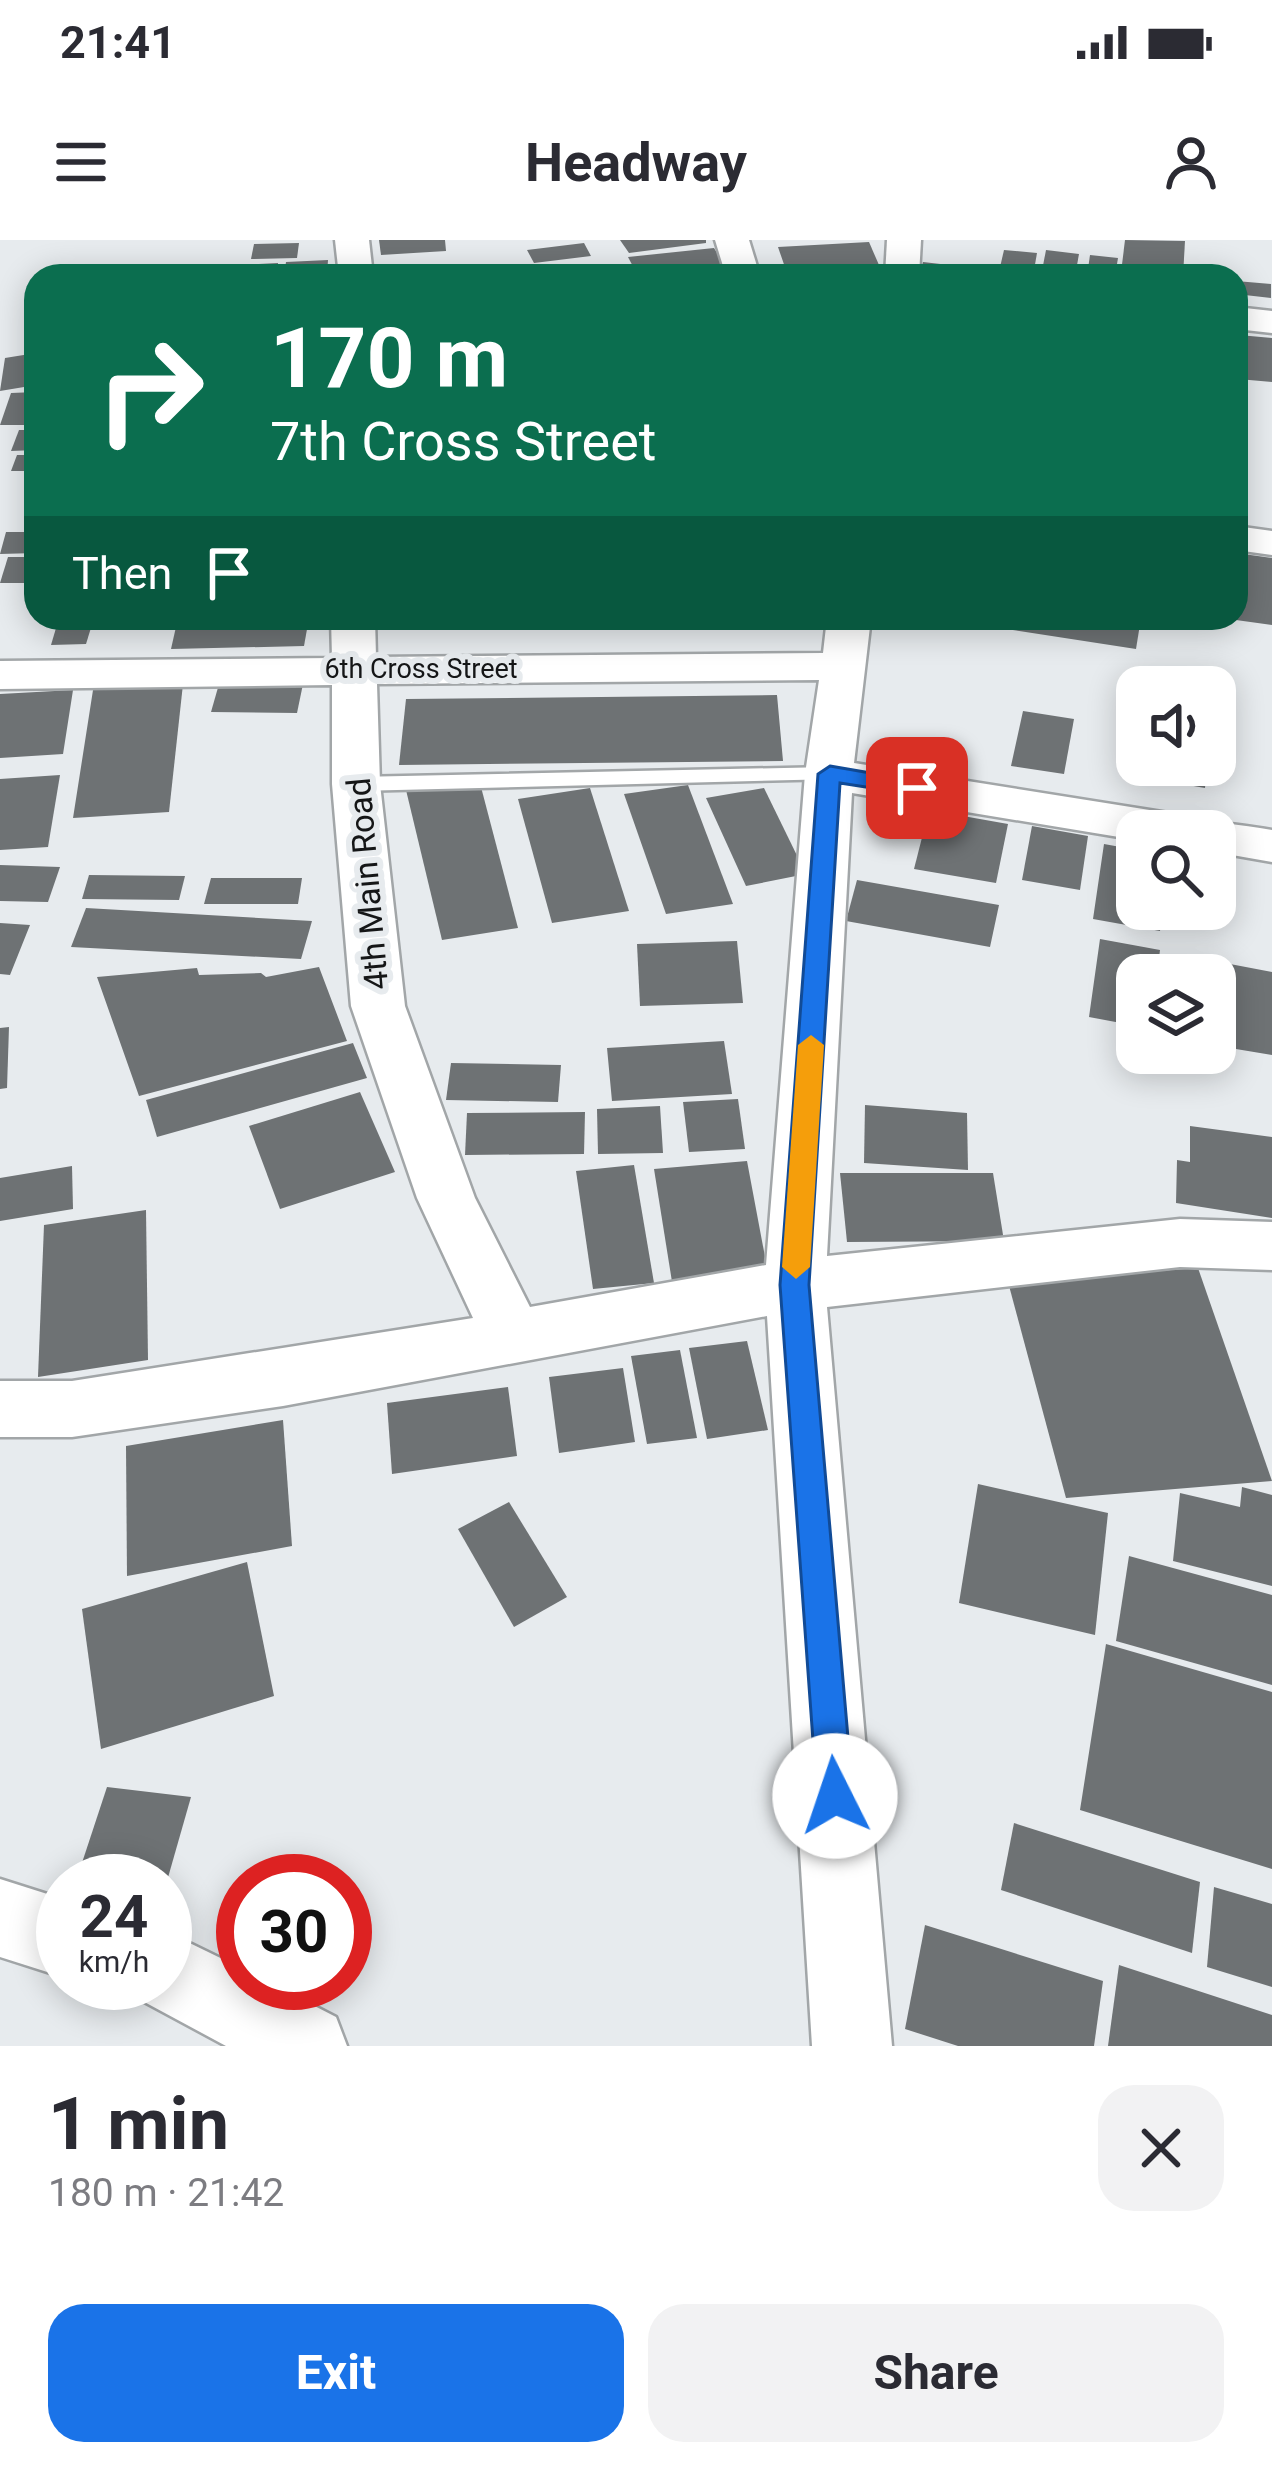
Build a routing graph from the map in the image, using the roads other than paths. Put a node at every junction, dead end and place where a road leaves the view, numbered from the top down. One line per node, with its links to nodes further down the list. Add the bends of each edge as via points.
1 (846, 642): 2 (street, 6th Cross Street); 4 (street)
2 (352, 644): 3 (street, 6th Cross Street); 5 (street, 4th Main Road)
3 (0, 675)
4 (830, 774): 5 (lane); 6 (street); 10 (street)
5 (356, 784): 11 (street, 4th Main Road, via 378,1006 446,1198)
6 (1116, 820)
7 (1236, 840): 8 (street)
8 (1272, 846)
9 (1272, 1246): 10 (street, via 1180,1243)
10 (795, 1285): 11 (street); 17 (street)
11 (514, 1338): 12 (street, via 72,1409)
12 (0, 1408)
13 (0, 1918): 14 (street)
14 (36, 1929)
15 (192, 1984): 16 (street)
16 (307, 2046)
17 (852, 2046)

